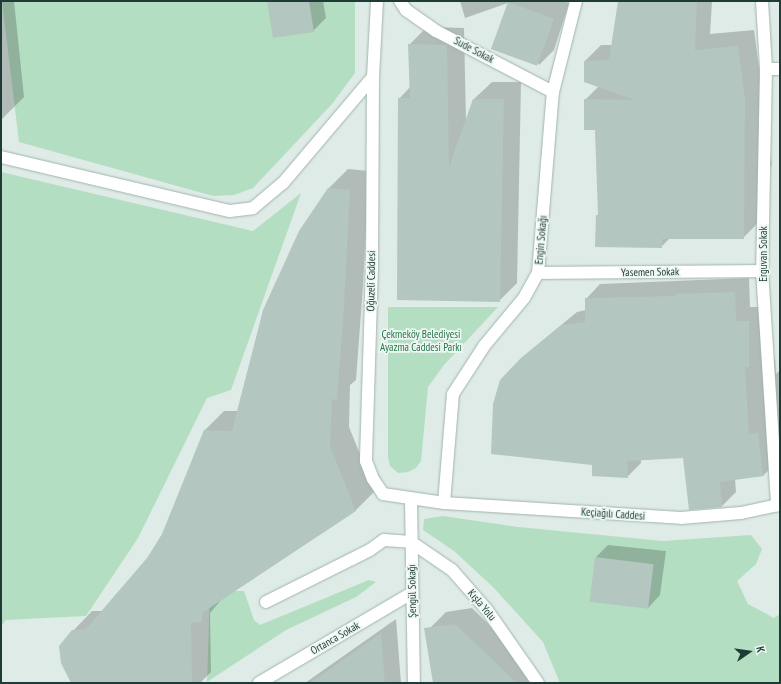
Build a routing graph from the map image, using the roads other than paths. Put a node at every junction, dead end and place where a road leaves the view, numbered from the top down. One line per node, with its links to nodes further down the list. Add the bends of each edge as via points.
1 (377, 1): 7 (street, Oğuzeli Caddesi)
2 (400, 1): 8 (street, Sude Sokak, via 406,10 436,31)
3 (576, 1): 8 (street, Engin Sokağı)
4 (762, 1): 5 (street, Erguvan Sokak)
5 (766, 69): 6 (street); 10 (street, Erguvan Sokak)
6 (780, 69)
7 (373, 77): 9 (street, via 326,136 283,183 253,208 230,211); 12 (street, Oğuzeli Caddesi, via 372,267 366,461 372,479 383,494)
8 (553, 92): 11 (street, Engin Sokağı)
9 (1, 157)
10 (762, 271): 11 (street, Yasemen Sokak); 14 (street, Erguvan Sokak)
11 (538, 273): 13 (street, Engin Sokağı, via 524,298 484,346 453,394)
12 (411, 499): 13 (street, Oğuzeli Caddesi); 15 (street, Şengül Sokağı)
13 (444, 503): 14 (street, Keçiağılı Caddesi, via 681,518 741,513)
14 (778, 506)
15 (411, 542): 16 (street, Şengül Sokağı); 17 (street, via 384,540 370,550); 20 (street, Kışla Yolu, via 457,576 487,610)
16 (412, 593): 18 (street, Ortanca Sokak); 19 (street, Şengül Sokağı)
17 (266, 602)
18 (259, 683)
19 (414, 683)
20 (538, 683)

